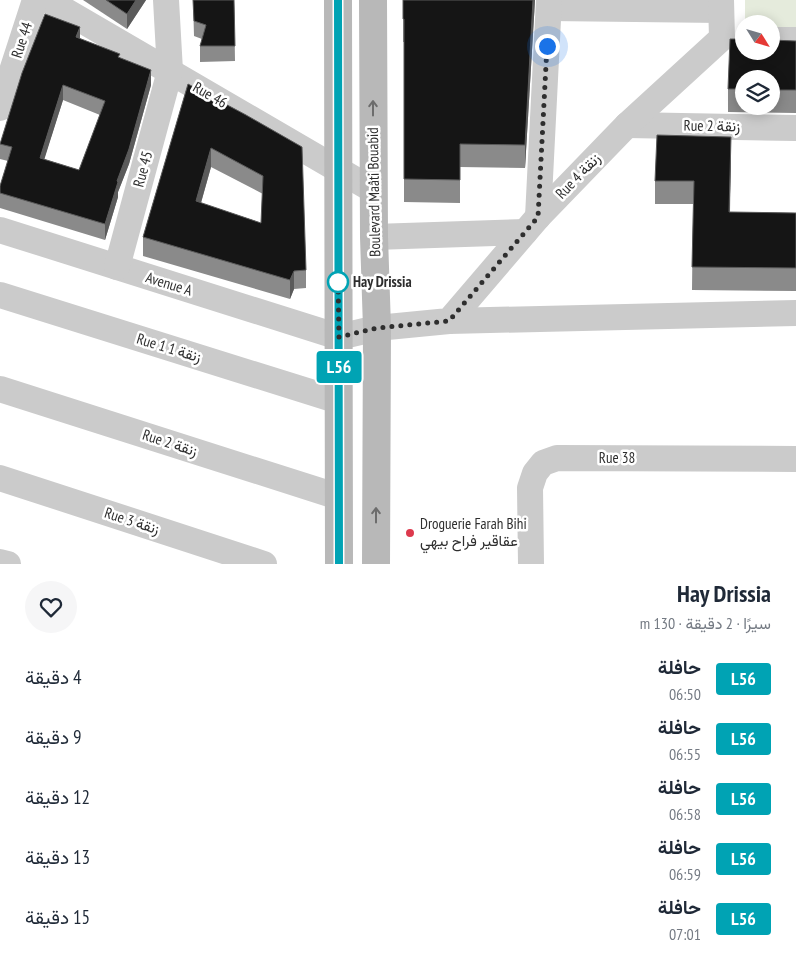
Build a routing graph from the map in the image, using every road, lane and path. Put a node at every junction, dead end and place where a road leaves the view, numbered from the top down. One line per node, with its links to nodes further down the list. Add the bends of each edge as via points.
1 (35, 0): 11 (street, Rue 44)
2 (47, 0): 12 (street, Rue 46)
3 (166, 0): 12 (street, Rue 45)
4 (338, 0): 16 (street)
5 (373, 0): 17 (street, Boulevard Maâti Bouabid, one-way to 5)
6 (549, 4): 7 (street); 18 (street)
7 (721, 5): 8 (street, Rue 4 زنقة)
8 (733, 38): 14 (street, Rue 4 زنقة)
9 (780, 40): 10 (street)
10 (796, 40)
11 (8, 57): 13 (street, Rue 44)
12 (170, 71): 16 (street, Rue 46); 21 (street, Rue 45)
13 (0, 108)
14 (627, 125): 15 (street, Rue 2 زنقة); 18 (street, Rue 4 زنقة)
15 (796, 128)
16 (338, 169): 17 (street, Rue 46); 26 (street)
17 (373, 190): 20 (street, Boulevard Maâti Bouabid)
18 (531, 224): 20 (street); 24 (street, Rue 4 زنقة)
19 (0, 230): 21 (street, Avenue A)
20 (374, 237): 25 (street, Boulevard Maâti Bouabid)
21 (116, 267): 26 (street, Avenue A)
22 (0, 295): 28 (street, Rue 1 زنقة 1)
23 (796, 313): 24 (street)
24 (449, 321): 25 (street)
25 (377, 328): 26 (street); 36 (street, Boulevard Maâti Bouabid, one-way to 25)
26 (339, 337): 28 (street)
27 (0, 389): 31 (street, Rue 2 زنقة)
28 (339, 401): 31 (street)
29 (796, 459): 37 (street, Rue 38, via 557,458 543,463 530,488)
30 (0, 478): 34 (street, Rue 3 زنقة)
31 (339, 497): 35 (street)
32 (0, 562): 33 (street)
33 (8, 564)
34 (264, 564)
35 (339, 564)
36 (376, 564)
37 (531, 564)

